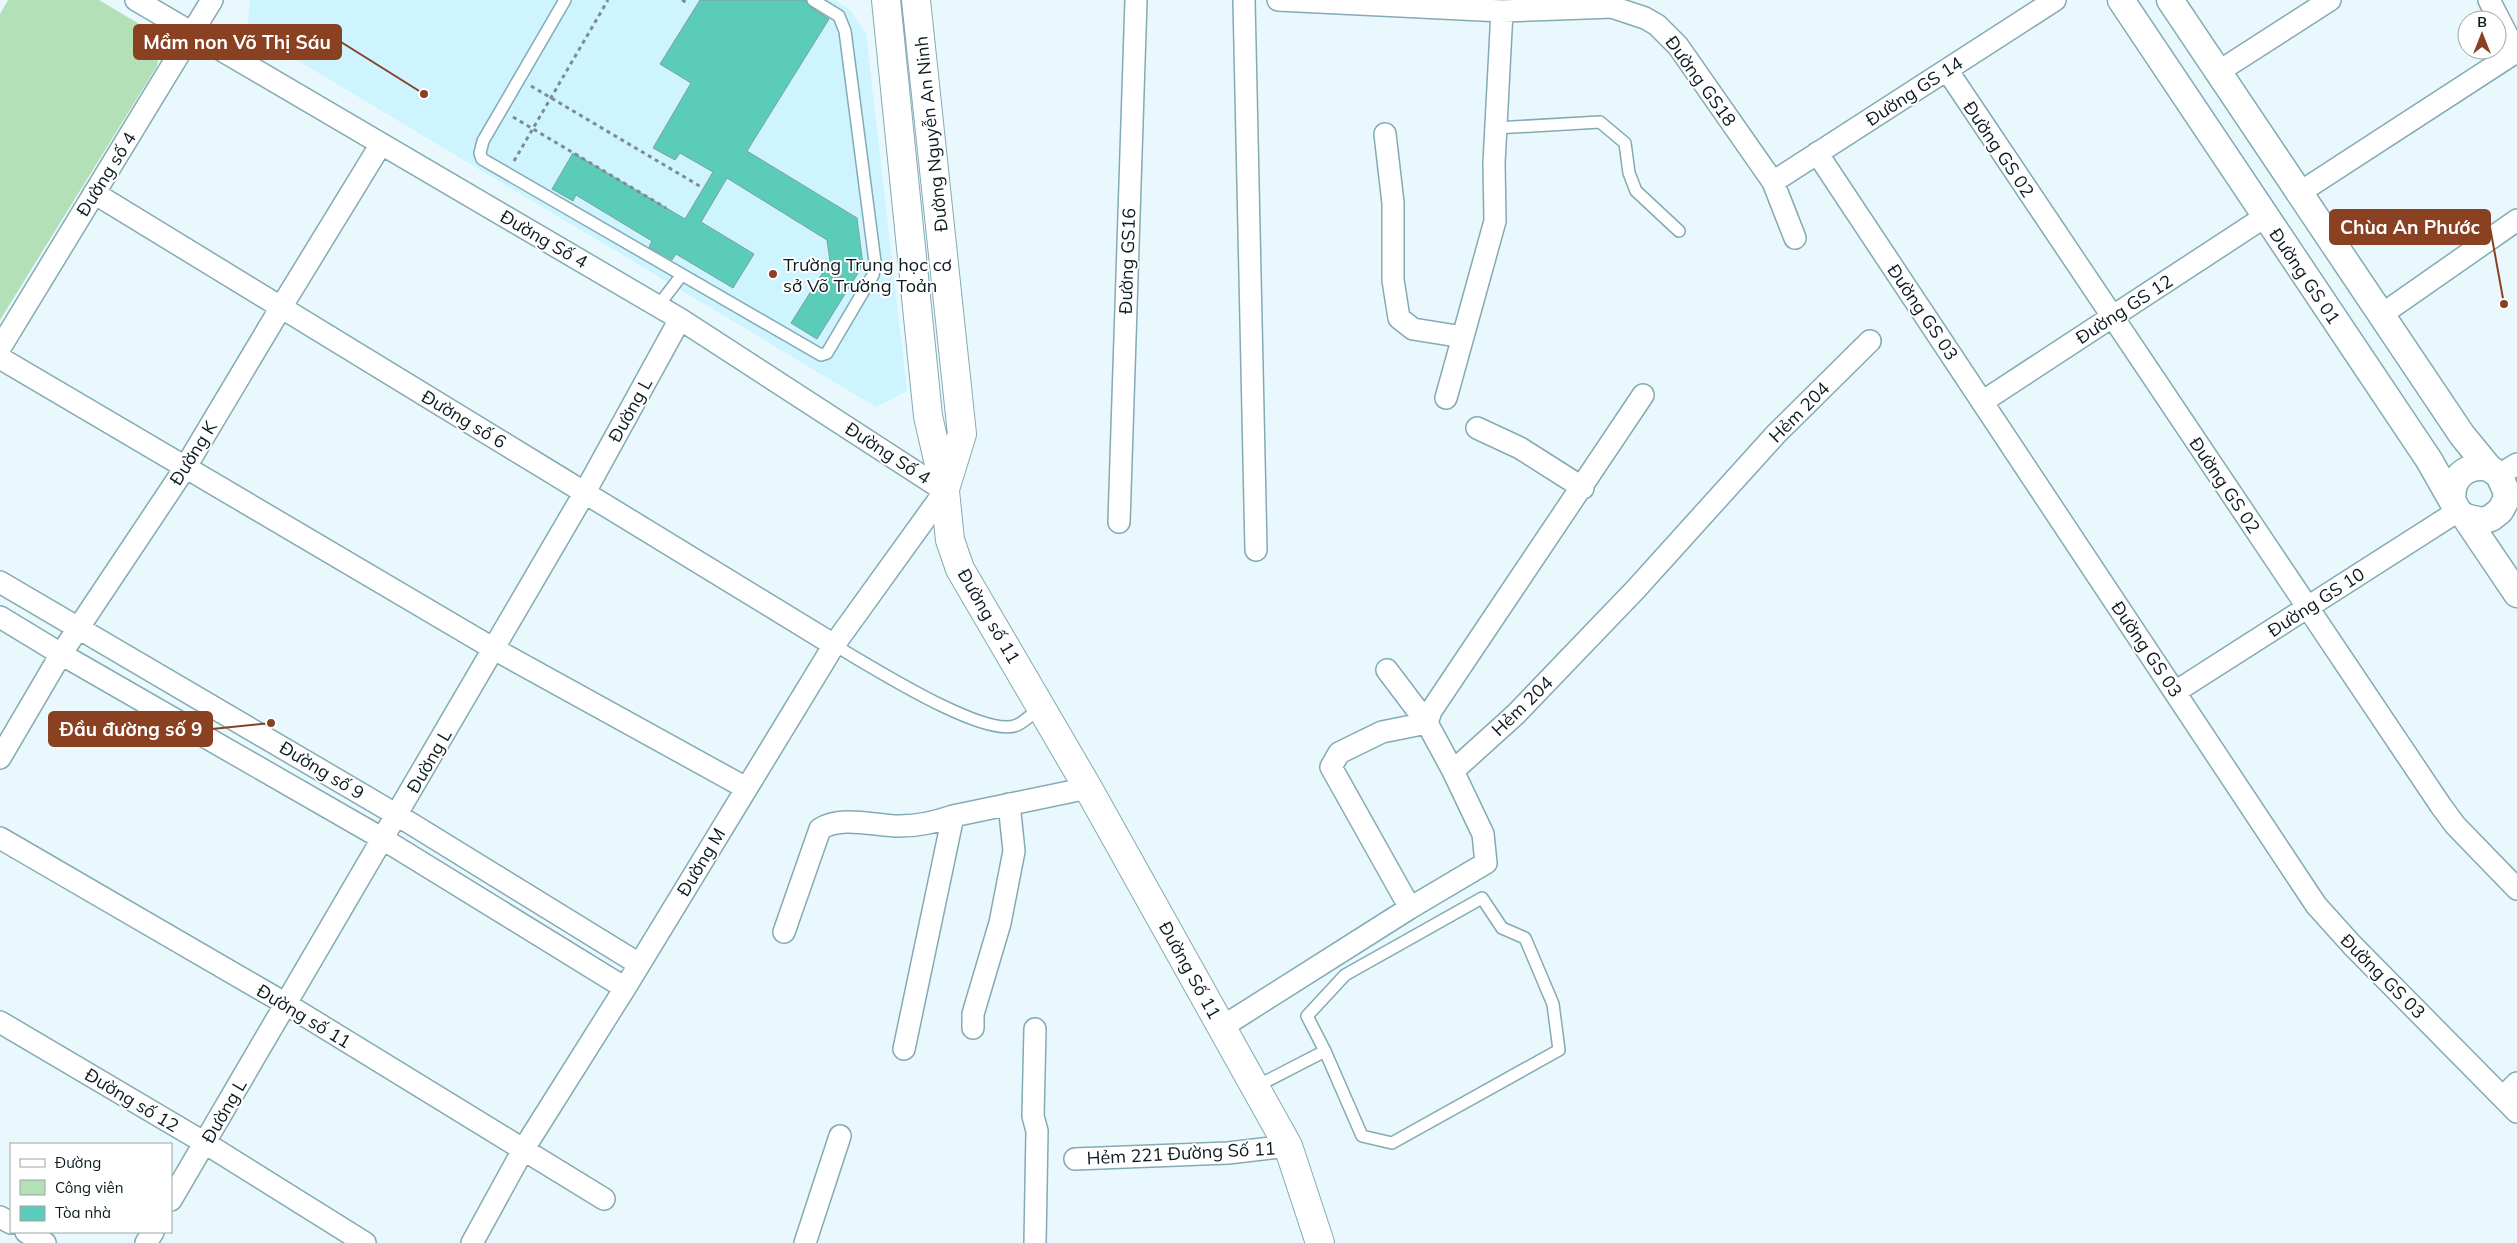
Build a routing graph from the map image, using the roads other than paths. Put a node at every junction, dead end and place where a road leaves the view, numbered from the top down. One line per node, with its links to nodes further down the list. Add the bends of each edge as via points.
1 (136, 0): 18 (street, Đường Số 4)
2 (212, 0): 18 (street, Đường số 4)
3 (566, 0): 33 (lane, via 483,141 482,159)
4 (812, 0): 33 (lane, via 839,16 845,31 873,231 873,275 827,353 821,355)
5 (916, 0): 50 (main road, Đường Nguyễn An Ninh, via 962,434)
6 (1136, 0): 54 (street, Đường GS16)
7 (1244, 0): 55 (street)
8 (1278, 0): 15 (street, Đường GS18)
9 (2055, 0): 20 (street, Đường GS 14)
10 (2121, 0): 29 (street, Đường GS 01)
11 (2170, 0): 21 (street)
12 (2330, 0): 21 (street)
13 (2489, 0): 19 (street)
14 (885, 1): 50 (main road, Đường Nguyễn An Ninh, via 928,416)
15 (1363, 2): 17 (street, Đường GS18)
16 (1532, 5): 17 (street, Đường GS18); 26 (street, Đường GS18, via 1612,7 1657,25 1678,46)
17 (1502, 11): 22 (street)
18 (194, 33): 24 (street, Đường Số 4); 27 (street, Đường số 4)
19 (2516, 53): 28 (street)
20 (1946, 70): 25 (street, Đường GS 14); 37 (street, Đường GS 02)
21 (2218, 72): 28 (street)
22 (1496, 128): 31 (lane, via 1600,122 1625,143 1629,173 1636,191); 39 (street, via 1495,221)
23 (1385, 134): 39 (street, via 1393,203 1393,280 1399,318 1413,329)
24 (381, 144): 34 (street, Đường Số 4); 35 (street, Đường K)
25 (1817, 153): 26 (street, Đường GS 14); 45 (street, Đường GS 03)
26 (1773, 182): 32 (street, Đường GS18)
27 (94, 193): 35 (street, Đường số 6); 41 (street, Đường số 4)
28 (2299, 193): 29 (street); 36 (street)
29 (2266, 216): 37 (street, Đường GS 12); 52 (street, Đường GS 01)
30 (2517, 220): 36 (street)
31 (1679, 231)
32 (1795, 238)
33 (681, 276): 34 (lane)
34 (658, 306): 38 (street, Đường Số 4)
35 (280, 309): 47 (street, Đường K); 51 (street, Đường số 6)
36 (2381, 314): 48 (street, via 2462,436)
37 (2112, 317): 45 (street, Đường GS 12); 58 (street, Đường GS 02)
38 (680, 319): 50 (street, Đường Số 4); 51 (street, Đường L)
39 (1463, 337): 44 (street)
40 (1870, 341): 69 (street, Hẻm 204, via 1776,434 1636,589 1516,714)
41 (0, 348)
42 (0, 358): 47 (street)
43 (1643, 395): 49 (street)
44 (1446, 398)
45 (1982, 402): 65 (street, Đường GS 03)
46 (1477, 428): 49 (street, via 1520,448)
47 (186, 468): 60 (street, Đường K); 62 (street)
48 (2502, 469): 52 (street, via 2480,466 2460,474 2452,493); 53 (street)
49 (1583, 488): 67 (street, via 1431,711)
50 (945, 491): 61 (street, Đường M); 66 (main road, Đường số 11, via 950,540 960,569)
51 (585, 492): 61 (street, Đường số 6); 62 (street, Đường L)
52 (2459, 510): 53 (street, via 2482,521 2500,511); 57 (street, Đường GS 01); 58 (street, Đường GS 10)
53 (2511, 513)
54 (1119, 522)
55 (1256, 550)
56 (0, 582): 60 (street, Đường số 9)
57 (2517, 594)
58 (2307, 607): 65 (street, Đường GS 10); 77 (street, Đường GS 02, via 2455,826)
59 (0, 617): 63 (street, Đường số 9)
60 (79, 627): 63 (street, Đường K); 73 (street, Đường số 9)
61 (834, 646): 66 (lane, via 964,717 987,725 1016,726); 70 (street, Đường M)
62 (494, 649): 70 (street); 73 (street, Đường L)
63 (61, 654): 68 (street, Đường K); 76 (street, Đường số 9)
64 (1387, 670): 67 (street)
65 (2175, 692): 90 (street, Đường GS 03, via 2322,912)
66 (1042, 706): 71 (main road, Đường Số 11)
67 (1427, 723): 69 (street); 78 (street, via 1382,732 1339,753 1331,767)
68 (0, 758)
69 (1452, 771): 78 (street, via 1483,834 1486,863)
70 (746, 788): 80 (street, Đường M)
71 (1088, 788): 72 (street); 84 (main road, Đường Số 11)
72 (1009, 804): 74 (street); 85 (street, via 1014,851 1000,923 973,1014)
73 (397, 815): 76 (street, Đường L); 80 (street, Đường số 9)
74 (953, 816): 79 (street, via 902,826 835,822 820,829); 87 (street)
75 (0, 838): 82 (street, Đường số 11)
76 (383, 839): 81 (street, Đường số 9); 82 (street, Đường L)
77 (2517, 890)
78 (1410, 908): 84 (street)
79 (784, 932)
80 (640, 964): 81 (street, Đường M)
81 (625, 988): 94 (street, Đường M)
82 (286, 1004): 92 (street, Đường L); 94 (street, Đường số 11)
83 (0, 1022): 92 (street, Đường số 12)
84 (1222, 1027): 89 (main road, Đường Số 11)
85 (973, 1028)
86 (1034, 1028): 103 (street, via 1033,1116 1037,1131)
87 (904, 1049)
88 (1325, 1051): 88 (lane, via 1307,1016 1345,975 1482,898 1502,928 1525,938 1553,1004 1560,1050 1392,1143 1362,1136); 89 (lane)
89 (1255, 1087): 93 (main road, Đường Số 11)
90 (2512, 1098)
91 (840, 1136): 102 (street)
92 (205, 1143): 96 (street, Đường L); 100 (street, Đường số 12)
93 (1288, 1146): 95 (street, Hẻm 221 Đường Số 11, via 1228,1153); 104 (main road, Đường Số 11)
94 (523, 1150): 97 (street, Đường số 11); 101 (street, Đường M)
95 (1075, 1159)
96 (172, 1198)
97 (604, 1199)
98 (28, 1233): 99 (street)
99 (45, 1243)
100 (365, 1243)
101 (472, 1243)
102 (805, 1243)
103 (1035, 1243)
104 (1320, 1243)

